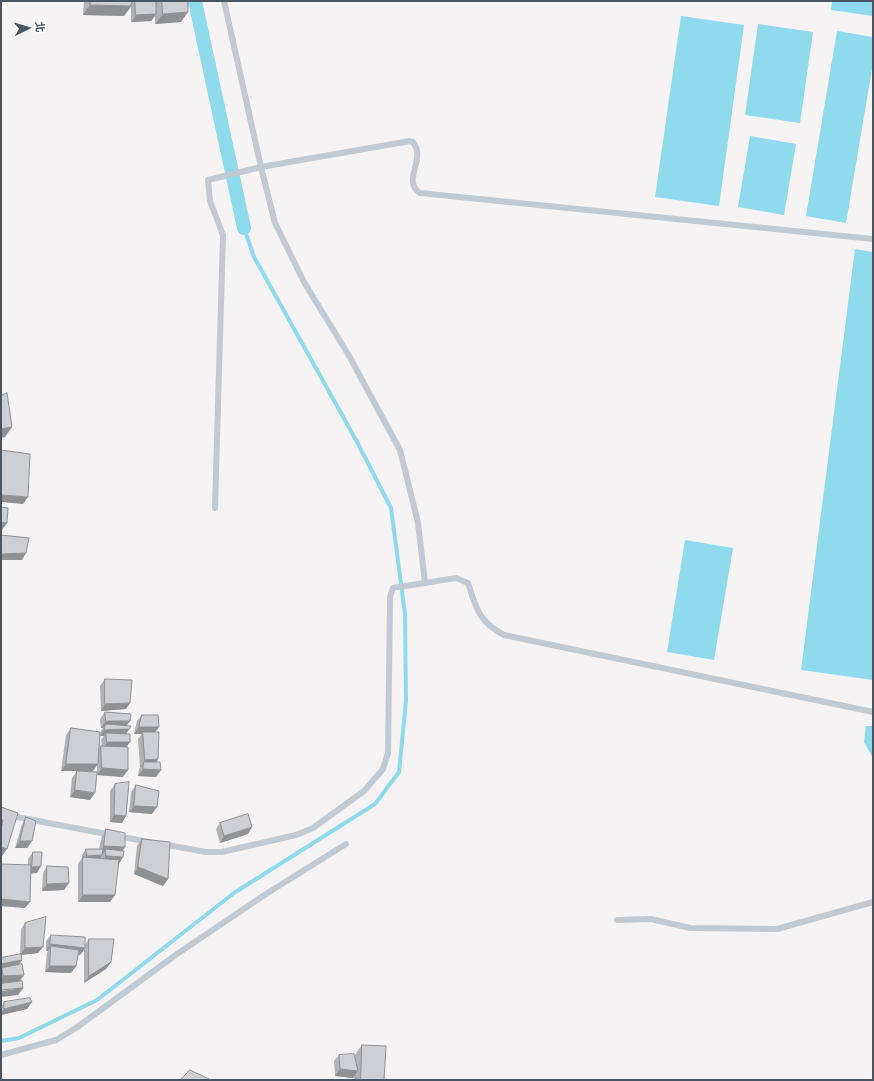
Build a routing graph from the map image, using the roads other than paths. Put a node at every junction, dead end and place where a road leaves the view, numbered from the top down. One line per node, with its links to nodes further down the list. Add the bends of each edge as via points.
1 (224, 1): 2 (lane)
2 (258, 168): 3 (lane, via 410,141 418,151 413,187 420,193); 4 (lane, via 208,180 210,202 223,235); 5 (lane, via 276,223 304,282 348,354 400,450 418,523)
3 (873, 239)
4 (214, 508)
5 (425, 583): 6 (lane, via 456,578 468,583 479,616 504,635); 7 (lane, via 393,588 390,598 388,753 383,769 364,791 313,828 296,835 222,852 206,852)
6 (873, 712)
7 (1, 814)
8 (346, 844): 11 (lane, via 177,954 63,1036)
9 (873, 902): 10 (lane, via 777,929 690,928 651,919)
10 (617, 920)
11 (1, 1055)

